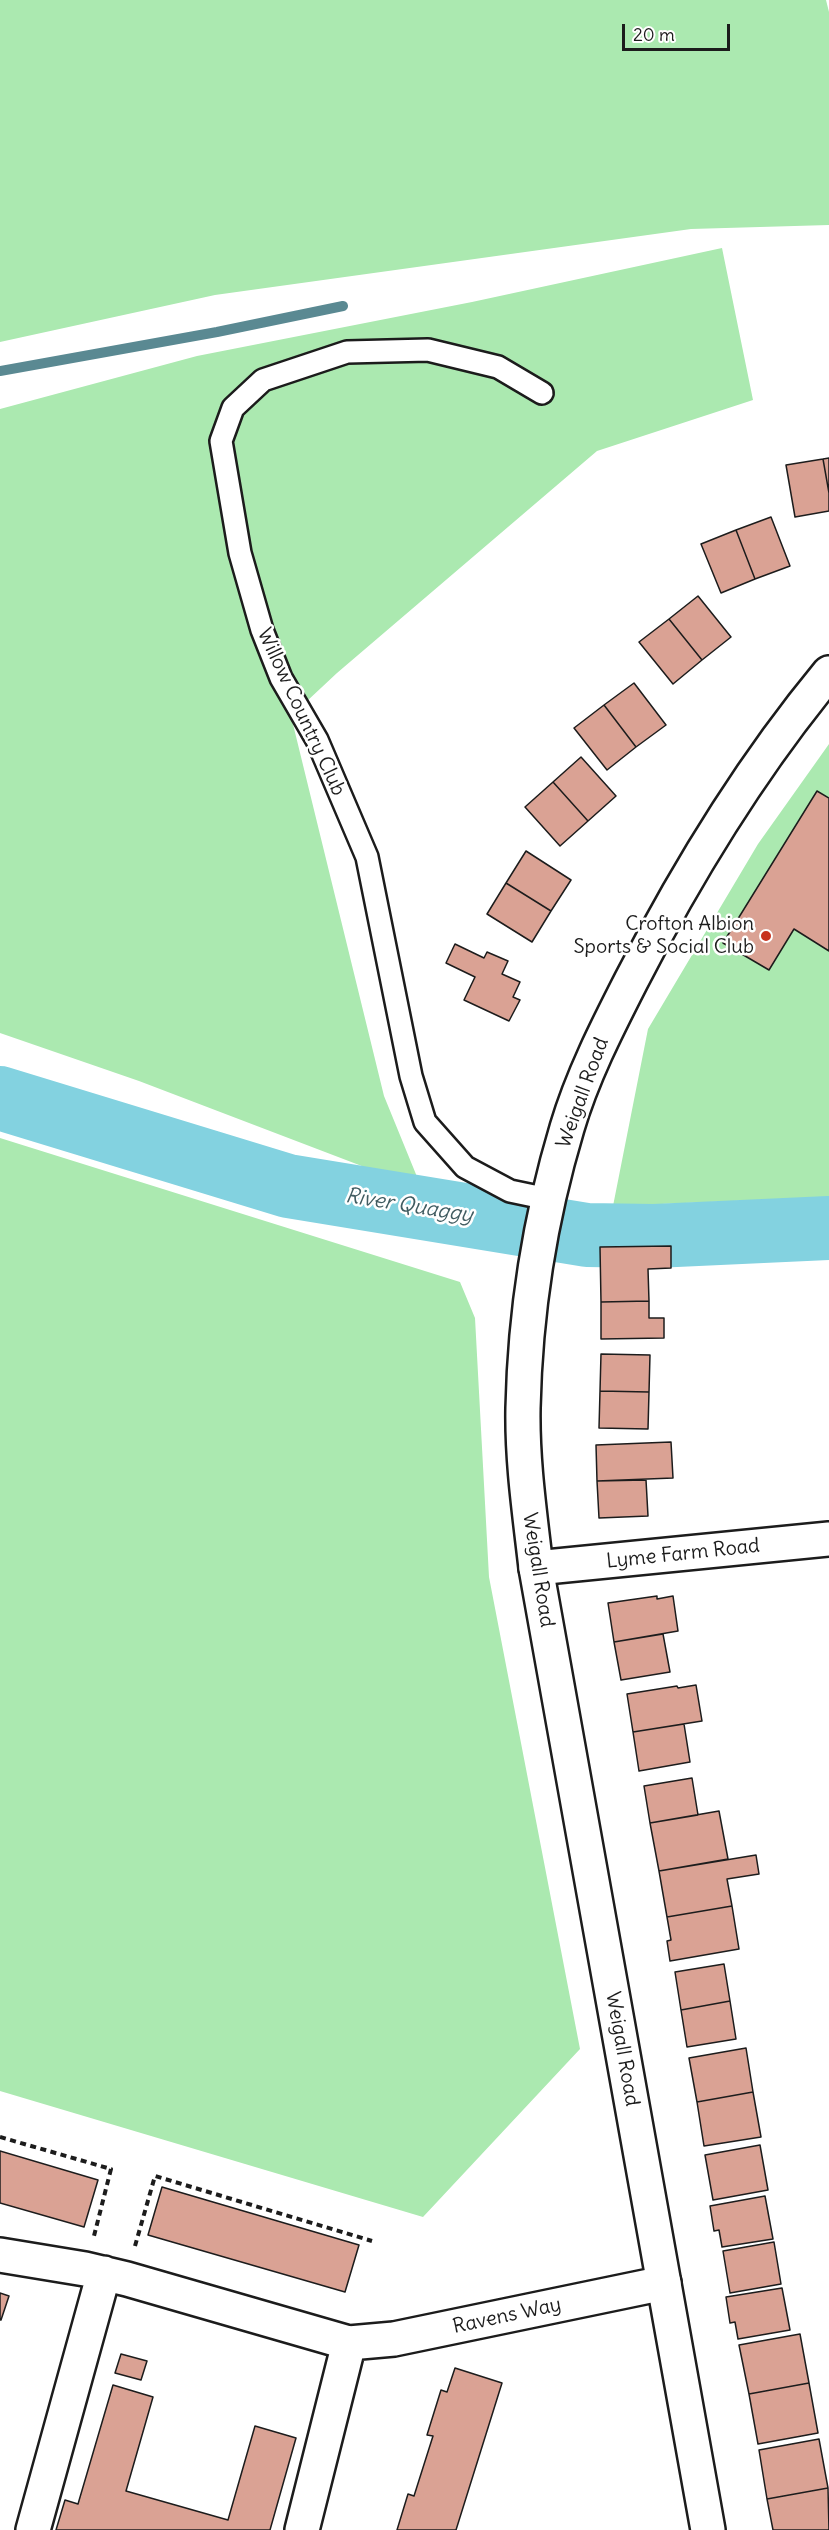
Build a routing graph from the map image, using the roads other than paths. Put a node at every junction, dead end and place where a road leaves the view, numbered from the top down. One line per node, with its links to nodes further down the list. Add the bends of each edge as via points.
1 (542, 393): 3 (lane, Willow Country Club, via 498,367 428,350 347,352 262,380 233,408 221,441 240,553 262,630 281,678 317,740 367,858 424,1122 465,1167 510,1191)
2 (829, 673): 3 (street, Weigall Road, via 781,732 669,907 600,1043 568,1126)
3 (544, 1219): 5 (street, Weigall Road, via 527,1340 523,1408 525,1475)
4 (829, 1539): 5 (street, Lyme Farm Road)
5 (536, 1568): 8 (street, Weigall Road)
6 (0, 2255): 7 (street, Ravens Way)
7 (105, 2274): 9 (street, Ravens Way); 10 (street)
8 (664, 2283): 9 (street, Ravens Way, via 394,2339); 12 (street, Weigall Road)
9 (349, 2343): 11 (street)
10 (33, 2530)
11 (302, 2530)
12 (708, 2530)

